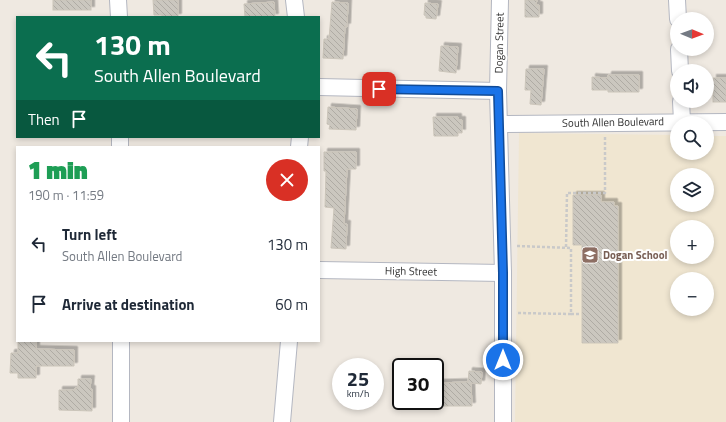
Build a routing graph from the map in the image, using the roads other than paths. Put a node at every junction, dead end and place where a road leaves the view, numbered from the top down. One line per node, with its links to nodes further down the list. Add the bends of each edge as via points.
1 (118, 0): 6 (street)
2 (294, 0): 7 (street)
3 (500, 0): 9 (street, Dogan Street)
4 (678, 0): 5 (street)
5 (678, 12)
6 (118, 16)
7 (296, 16)
8 (320, 88): 9 (street)
9 (498, 91): 13 (street, Dogan Street)
10 (670, 121): 13 (street, South Allen Boulevard)
11 (714, 122): 12 (street, South Allen Boulevard)
12 (726, 122)
13 (499, 124): 15 (street, Dogan Street)
14 (320, 270): 15 (street, High Street)
15 (503, 273): 20 (street, Dogan Street)
16 (121, 342): 18 (street)
17 (289, 342): 19 (street)
18 (121, 422)
19 (282, 422)
20 (503, 422)

